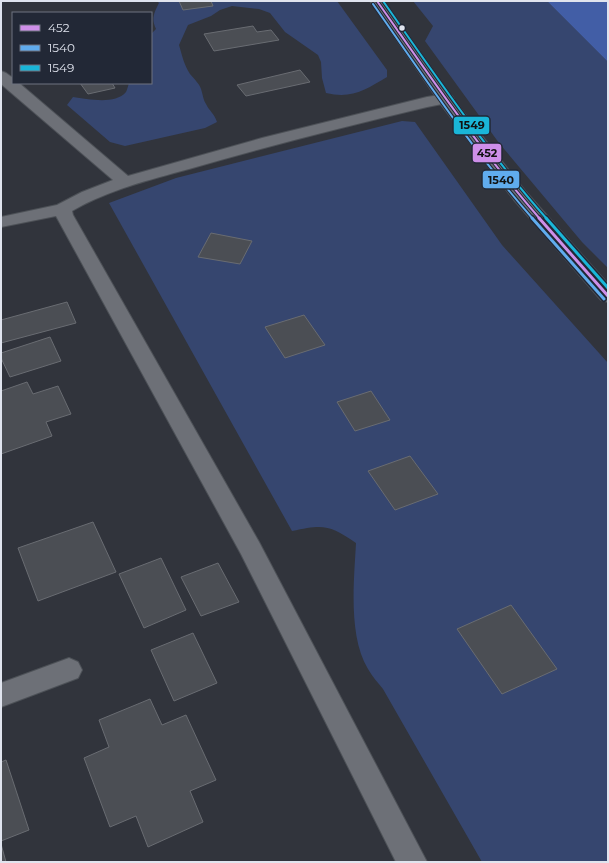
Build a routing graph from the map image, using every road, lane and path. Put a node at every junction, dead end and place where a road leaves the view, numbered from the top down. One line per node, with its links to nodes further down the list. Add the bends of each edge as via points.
1 (377, 1): 3 (main road)
2 (1, 76): 4 (street)
3 (446, 99): 4 (street, via 232,150); 7 (main road, via 520,196)
4 (125, 182): 5 (street, via 78,199)
5 (63, 210): 6 (street); 10 (street, via 250,549)
6 (1, 222)
7 (608, 296)
8 (69, 670): 9 (street)
9 (1, 695)
10 (412, 862)

